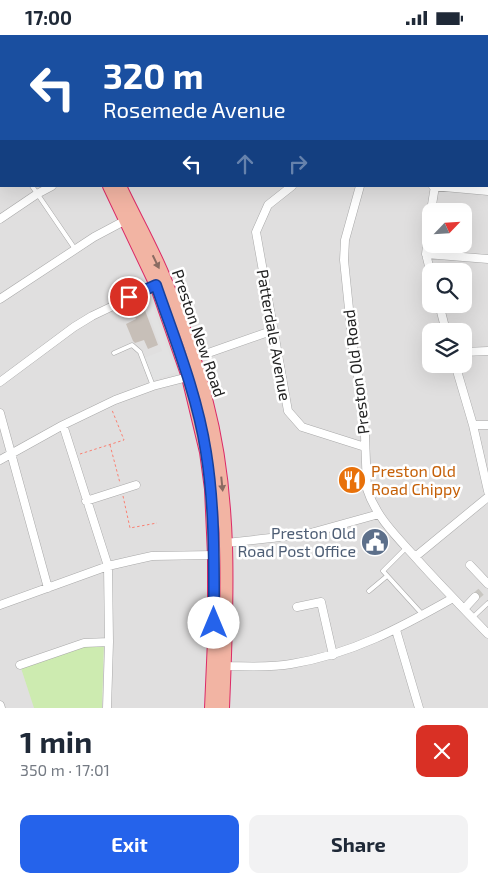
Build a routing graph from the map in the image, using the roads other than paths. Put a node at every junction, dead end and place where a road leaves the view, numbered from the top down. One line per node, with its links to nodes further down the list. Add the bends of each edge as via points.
1 (33, 187): 9 (lane)
2 (50, 187): 9 (street)
3 (114, 187): 12 (highway, Preston New Road); 17 (highway, Preston New Road, one-way to 17)
4 (291, 187): 19 (street, Patterdale Avenue, via 268,205 256,232)
5 (360, 187): 32 (street, Preston Old Road, via 345,240 344,260 353,348 364,409)
6 (434, 187): 10 (street)
7 (445, 187): 8 (street)
8 (488, 191)
9 (37, 194): 11 (street); 13 (lane)
10 (432, 203)
11 (0, 219)
12 (126, 220): 13 (street); 17 (highway, Preston New Road)
13 (75, 249): 18 (street)
14 (426, 254): 15 (street); 16 (street)
15 (488, 259)
16 (428, 263)
17 (161, 283): 23 (highway, Preston New Road); 25 (highway, Preston New Road); 26 (street, via 92,316)
18 (0, 299)
19 (274, 330): 23 (street); 32 (street, Patterdale Avenue, via 288,411 302,427)
20 (472, 351): 21 (street)
21 (488, 351)
22 (114, 353): 27 (lane, via 132,345 140,351)
23 (194, 358): 40 (highway, Preston New Road, one-way to 40, via 208,405 220,467)
24 (458, 373): 30 (street)
25 (188, 377): 27 (street); 42 (highway, Preston New Road, via 206,452)
26 (0, 382)
27 (153, 386): 29 (street)
28 (0, 413): 33 (street)
29 (64, 425): 33 (street); 38 (street)
30 (473, 425): 31 (street); 36 (street)
31 (488, 425)
32 (365, 447): 39 (street, Preston Old Road, via 368,489)
33 (11, 454): 34 (street); 48 (street)
34 (0, 460)
35 (136, 485): 38 (street)
36 (488, 491)
37 (488, 497): 43 (street)
38 (86, 501): 45 (street)
39 (379, 514): 40 (street, via 307,534); 41 (street, Preston Old Road)
40 (226, 543): 63 (highway, Preston New Road, via 227,597)
41 (406, 548): 43 (street, Preston Old Road); 46 (lane, via 383,571)
42 (214, 555): 45 (street, via 152,556); 63 (highway, Preston New Road)
43 (415, 557): 51 (street, Preston Old Road)
44 (470, 565): 47 (street)
45 (108, 566): 48 (street); 60 (street)
46 (387, 576): 49 (lane); 56 (lane)
47 (486, 587)
48 (48, 588): 53 (street)
49 (369, 591)
50 (475, 597): 55 (street)
51 (453, 598): 55 (street, Preston Old Road); 56 (street)
52 (488, 603): 57 (lane)
53 (0, 605)
54 (296, 607): 61 (street, via 321,602)
55 (464, 609): 57 (street, Preston Old Road)
56 (423, 615): 58 (street)
57 (472, 618): 59 (street, Preston Old Road)
58 (396, 630): 61 (street); 67 (street)
59 (488, 634)
60 (109, 642): 62 (street, via 84,643); 64 (street)
61 (333, 655): 63 (street, via 289,665)
62 (20, 665)
63 (219, 666): 65 (highway, Preston New Road); 66 (highway, Preston New Road)
64 (107, 708)
65 (211, 708)
66 (223, 708)
67 (419, 708)

